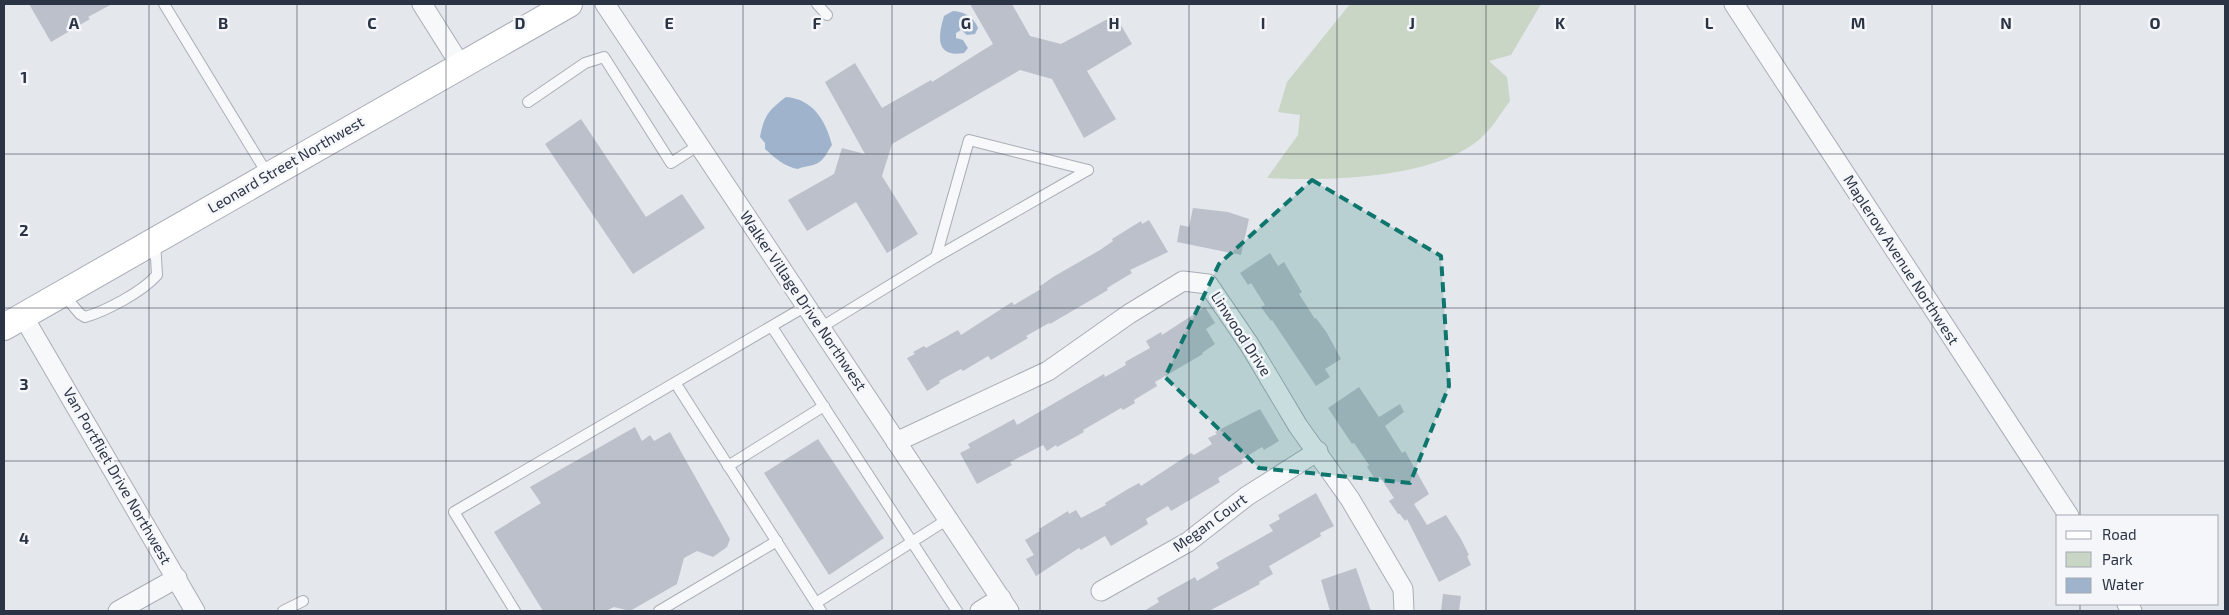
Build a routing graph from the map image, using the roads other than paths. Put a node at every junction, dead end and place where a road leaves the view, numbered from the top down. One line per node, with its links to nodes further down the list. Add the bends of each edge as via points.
1 (164, 4): 11 (lane)
2 (422, 4): 8 (street)
3 (569, 4): 8 (main road, Leonard Street Northwest)
4 (605, 4): 10 (street, Walker Village Drive Northwest)
5 (817, 4): 7 (lane)
6 (1734, 4): 24 (street, Maplerow Avenue Northwest)
7 (826, 15)
8 (461, 66): 11 (main road, Leonard Street Northwest)
9 (528, 102): 10 (lane, via 585,63 604,57 671,163)
10 (699, 145): 15 (street, Walker Village Drive Northwest)
11 (268, 176): 12 (main road, Leonard Street Northwest)
12 (155, 240): 14 (main road, Leonard Street Northwest); 14 (lane, via 157,275 150,283 97,314 85,317)
13 (936, 257): 13 (lane, via 987,228 1088,170 969,140); 18 (lane)
14 (62, 293): 16 (main road, Leonard Street Northwest)
15 (806, 306): 17 (lane); 18 (street, Walker Village Drive Northwest)
16 (14, 322): 28 (street, Van Portfliet Drive Northwest)
17 (772, 327): 19 (lane); 20 (lane)
18 (820, 328): 21 (street, Walker Village Drive Northwest)
19 (676, 384): 23 (lane); 36 (lane, via 454,512)
20 (824, 406): 23 (lane); 27 (lane)
21 (896, 442): 22 (street, Linwood Drive, via 1048,371 1183,281 1208,284 1249,344 1298,426); 25 (street, Walker Village Drive Northwest)
22 (1318, 451): 29 (street, Megan Court, via 1247,496 1188,542); 40 (street, Linwood Drive, via 1403,589)
23 (728, 466): 26 (lane)
24 (2068, 515)
25 (948, 519): 27 (lane); 31 (street, Walker Village Drive Northwest)
26 (776, 541): 32 (lane); 37 (lane)
27 (912, 543): 32 (lane); 38 (lane)
28 (177, 578): 33 (street, Van Portfliet Drive Northwest); 34 (street)
29 (1101, 591)
30 (303, 601): 35 (lane)
31 (1005, 605): 39 (street, Walker Village Drive Northwest)
32 (818, 607)
33 (118, 611)
34 (195, 611)
35 (283, 611)
36 (515, 611)
37 (659, 611)
38 (957, 611)
39 (980, 611)
40 (1404, 611)

